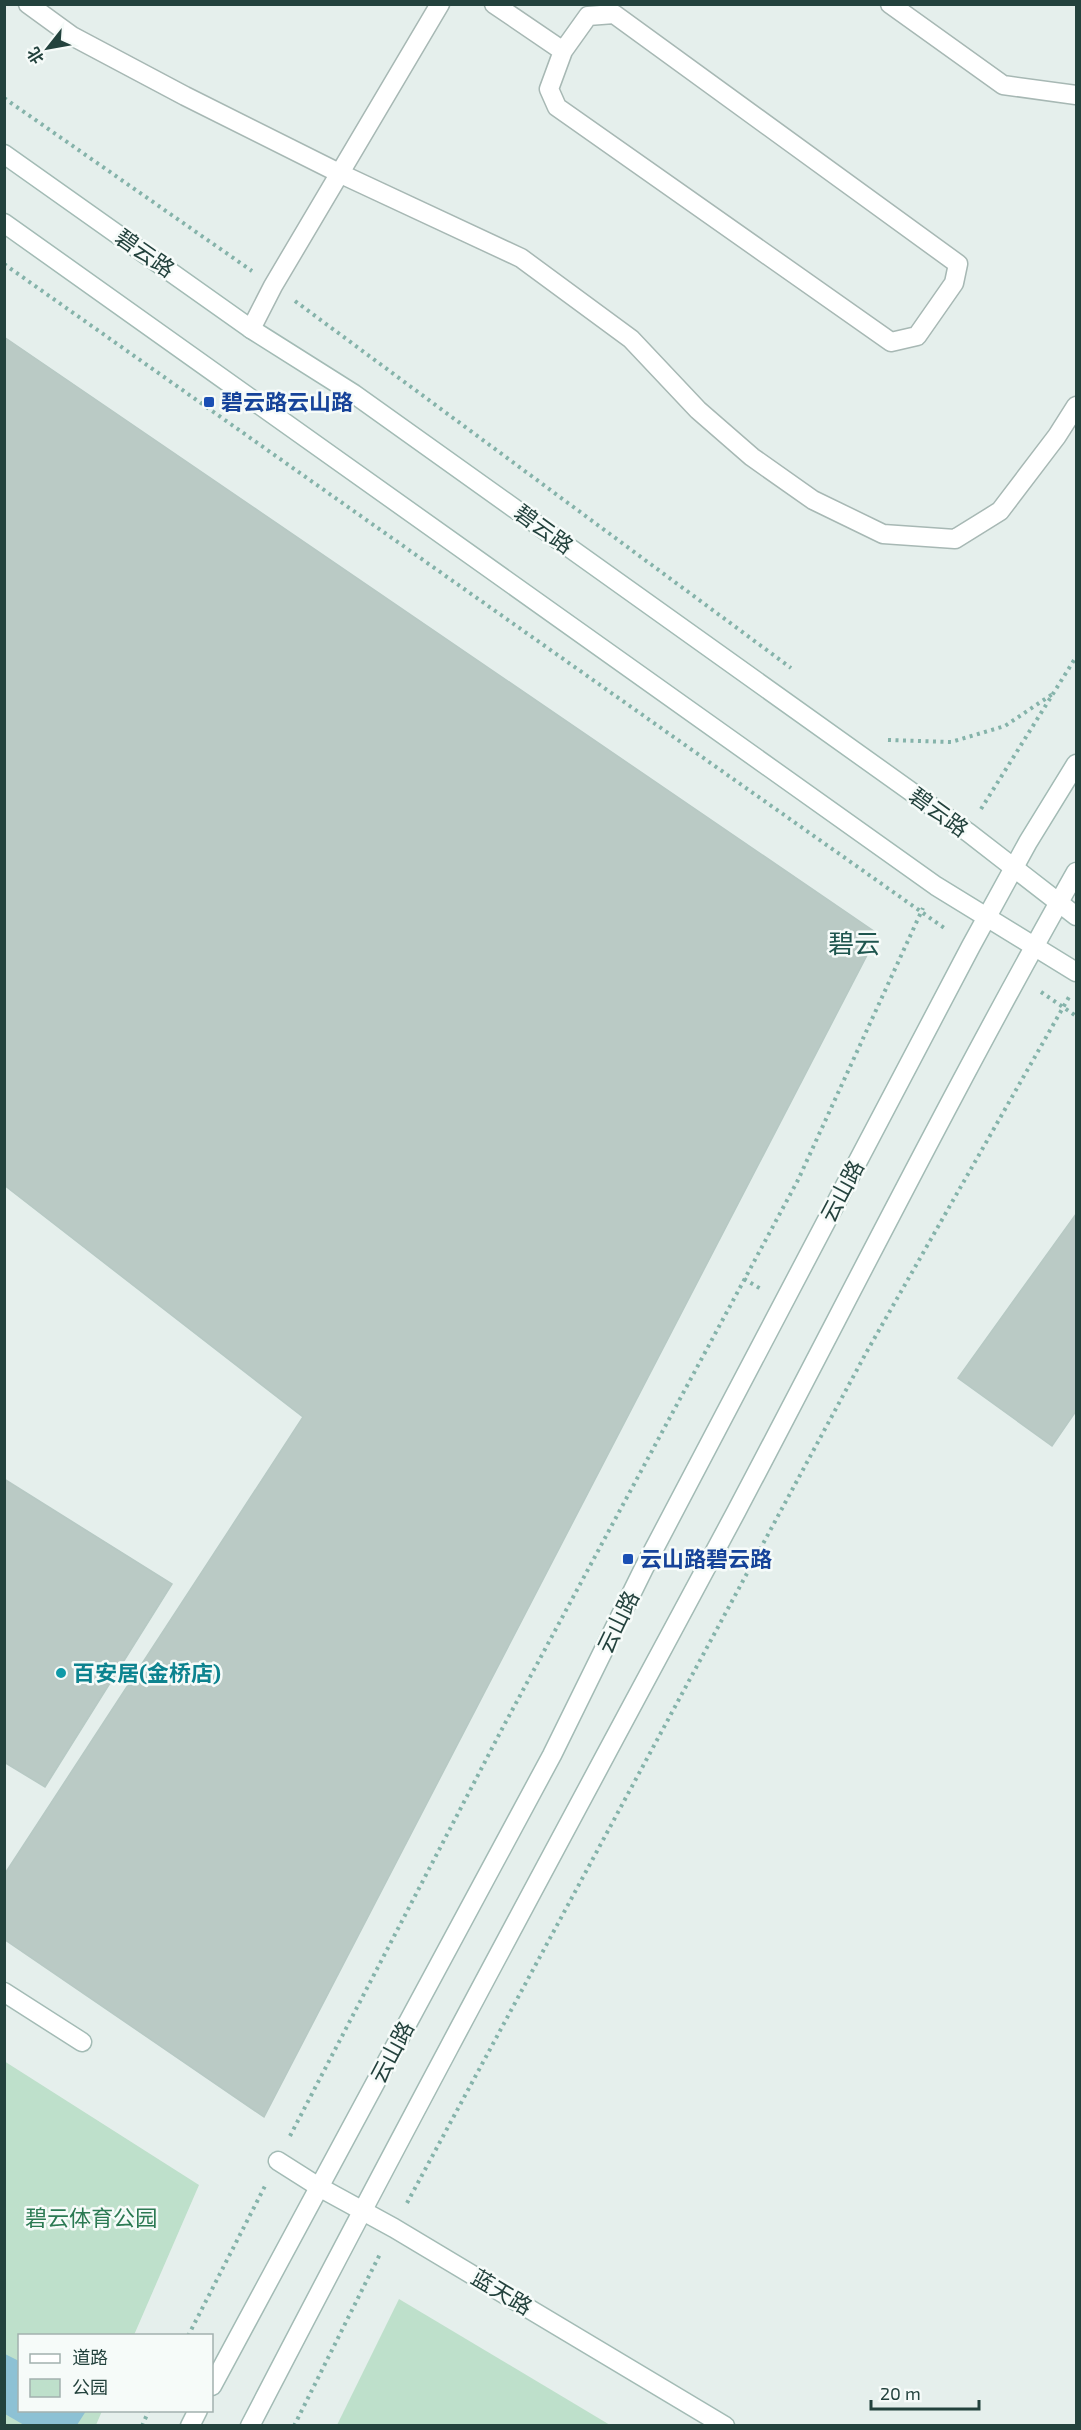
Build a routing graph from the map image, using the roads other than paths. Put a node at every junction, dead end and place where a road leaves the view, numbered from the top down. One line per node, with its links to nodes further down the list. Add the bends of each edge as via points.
1 (28, 4): 8 (main road, via 72,36)
2 (441, 4): 8 (main road)
3 (494, 4): 5 (main road)
4 (890, 4): 6 (main road, via 1003,85)
5 (563, 51): 5 (main road, via 588,16 614,14 958,264 954,283 917,336 891,342 557,107 549,89)
6 (1077, 95)
7 (4, 154): 10 (main road, 碧云路)
8 (341, 174): 10 (main road); 11 (main road, via 521,258 631,339 698,411 753,457 813,500 883,534 955,539 1000,511)
9 (4, 223): 17 (main road, via 936,886)
10 (251, 329): 13 (main road, 碧云路, via 354,394)
11 (1077, 406)
12 (1077, 764): 13 (main road, 云山路)
13 (1014, 867): 15 (main road, 碧云路); 17 (main road, 云山路)
14 (1077, 872): 15 (main road)
15 (1060, 903): 16 (main road, 碧云路); 18 (main road)
16 (1077, 916)
17 (987, 917): 18 (main road); 23 (main road, 云山路, via 644,1568 552,1755)
18 (1036, 947): 19 (main road); 24 (main road)
19 (1077, 972)
20 (4, 1992): 21 (main road)
21 (82, 2042)
22 (278, 2161): 23 (main road, 蓝天路)
23 (319, 2187): 24 (main road, 蓝天路); 25 (main road, 云山路)
24 (363, 2210): 28 (main road); 29 (main road, 蓝天路)
25 (213, 2383)
26 (197, 2412): 27 (main road)
27 (190, 2426)
28 (250, 2426)
29 (725, 2426)

